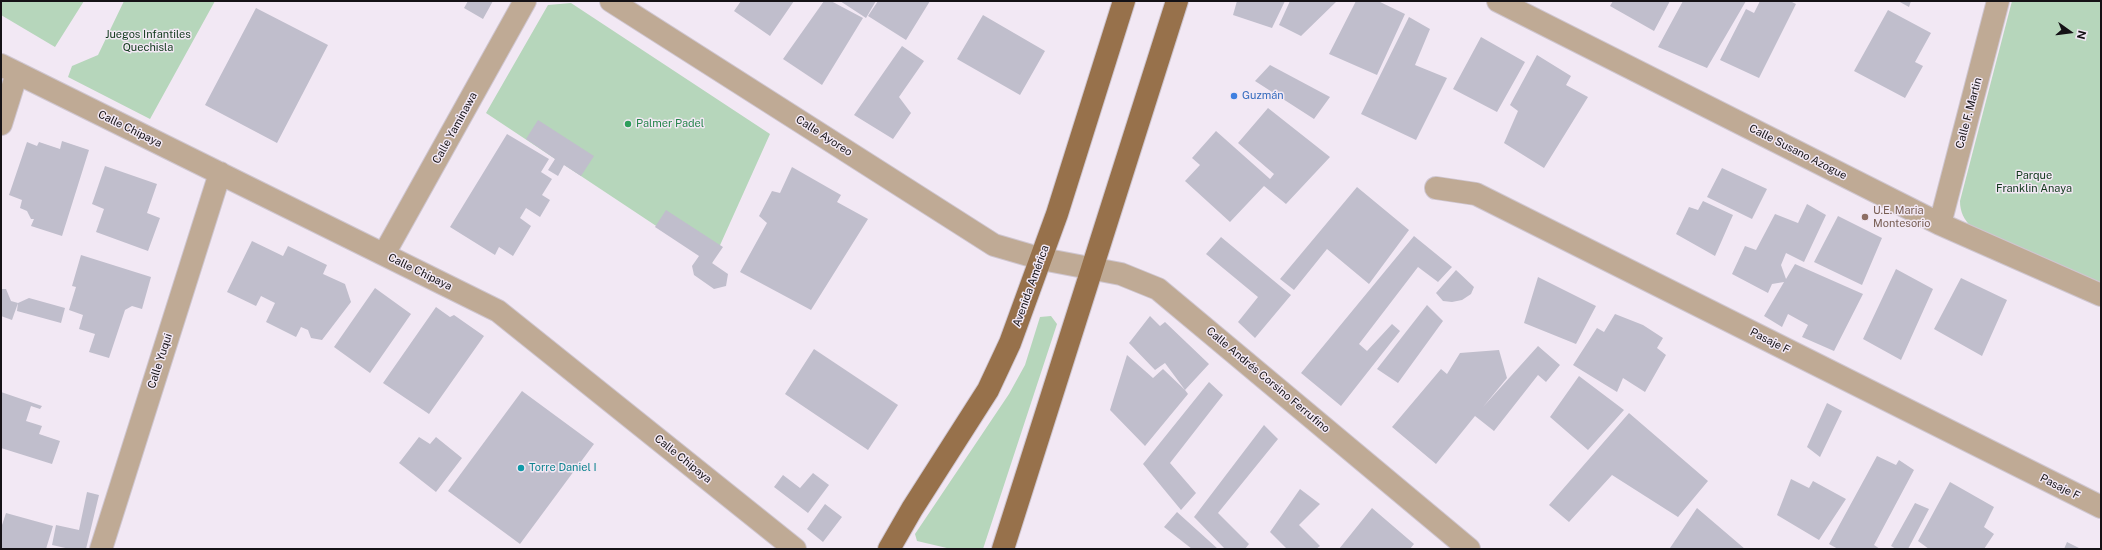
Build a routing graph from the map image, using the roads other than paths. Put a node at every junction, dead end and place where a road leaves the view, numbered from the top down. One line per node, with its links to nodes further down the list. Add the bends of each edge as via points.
1 (525, 1): 12 (street, Calle Yaminawa)
2 (611, 1): 13 (street, Calle Ayoreo, via 994,245)
3 (1124, 1): 13 (main road, Avenida América)
4 (1177, 1): 14 (main road)
5 (1498, 1): 11 (street, Calle Susano Azogue)
6 (1998, 1): 11 (street, Calle F. Martin)
7 (9, 69): 8 (street); 9 (street, Calle Chipaya)
8 (1, 124)
9 (220, 173): 12 (street, Calle Chipaya); 17 (street, Calle Yuqui)
10 (1436, 188): 16 (street, Pasaje F, via 1476,194)
11 (1940, 224): 15 (street, Calle Susano Azogue)
12 (384, 254): 18 (street, Calle Chipaya, via 498,311)
13 (1042, 259): 14 (street, Calle Andrés Corsino Ferrufino); 19 (main road, Avenida América, via 1010,344 988,390)
14 (1093, 269): 20 (main road); 21 (street, Calle Andrés Corsino Ferrufino, via 1121,274 1158,289)
15 (2101, 295)
16 (2101, 507)
17 (101, 549)
18 (795, 549)
19 (888, 549)
20 (1003, 549)
21 (1470, 549)

